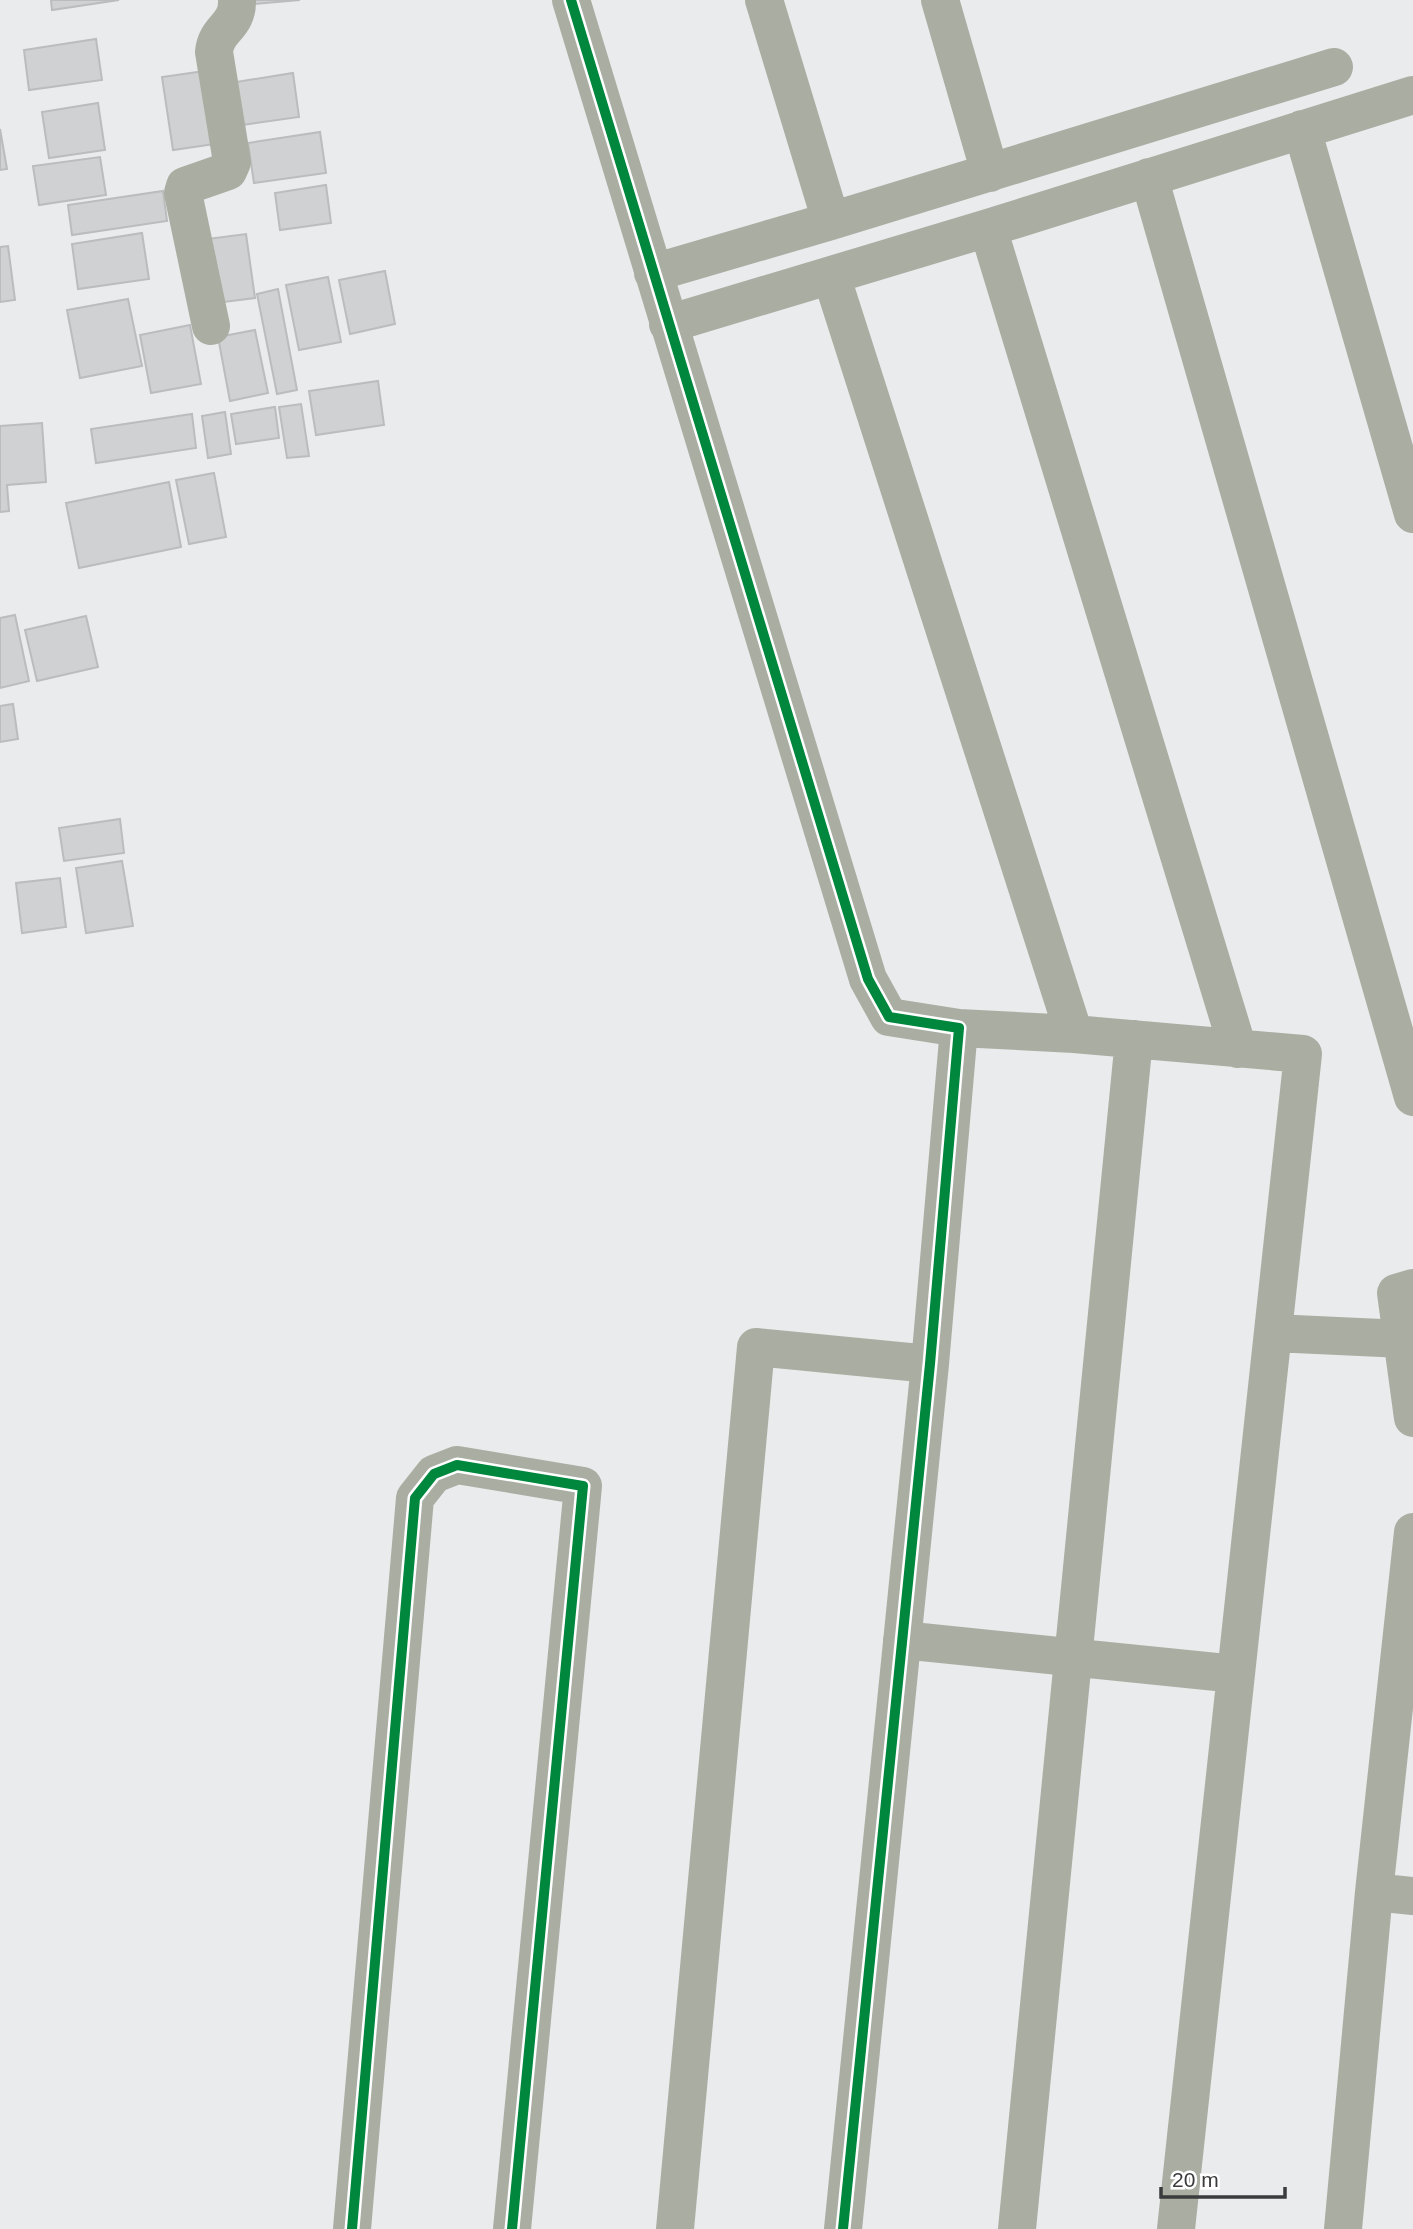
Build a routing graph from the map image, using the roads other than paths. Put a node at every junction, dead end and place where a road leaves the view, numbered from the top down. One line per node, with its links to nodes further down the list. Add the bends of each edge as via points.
1 (237, 0): 16 (street, via 238,12 214,52 232,162 228,171 185,186 183,193)
2 (571, 0): 13 (street)
3 (764, 0): 11 (street)
4 (940, 0): 8 (street)
5 (1334, 67): 8 (street)
6 (1413, 94): 7 (street)
7 (1302, 130): 9 (street); 17 (street)
8 (1000, 169): 10 (street); 11 (street)
9 (1149, 177): 10 (street); 22 (street)
10 (1025, 216): 12 (street)
11 (831, 221): 13 (street)
12 (988, 228): 14 (street); 21 (street)
13 (653, 273): 15 (street)
14 (831, 275): 15 (street); 19 (street)
15 (668, 324): 18 (street, via 868,979 889,1017)
16 (211, 326)
17 (1413, 514)
18 (959, 1028): 19 (street); 26 (street)
19 (1074, 1034): 20 (street)
20 (1134, 1040): 21 (street); 30 (street)
21 (1238, 1049): 24 (street, via 1303,1054)
22 (1413, 1097)
23 (1413, 1289): 25 (street, via 1396,1293)
24 (1273, 1334): 25 (street); 31 (street)
25 (1403, 1339): 27 (street)
26 (930, 1364): 29 (street); 36 (street, via 756,1347)
27 (1413, 1418)
28 (1413, 1532): 32 (street)
29 (902, 1640): 30 (street); 37 (street)
30 (1073, 1657): 31 (street); 38 (street)
31 (1236, 1674): 39 (street)
32 (1374, 1892): 33 (street); 40 (street)
33 (1413, 1896)
34 (352, 2229): 35 (street, via 415,1499 434,1474 457,1465 583,1486)
35 (512, 2229)
36 (675, 2229)
37 (844, 2229)
38 (1017, 2229)
39 (1175, 2229)
40 (1343, 2229)

